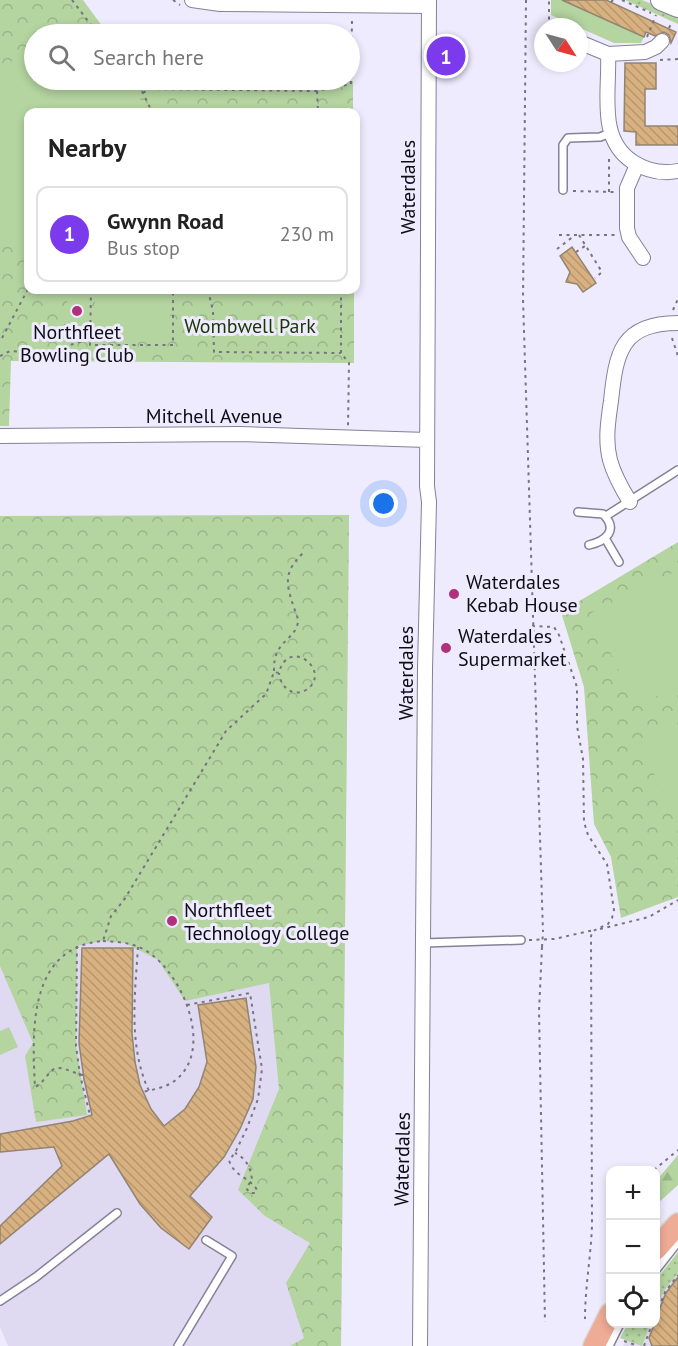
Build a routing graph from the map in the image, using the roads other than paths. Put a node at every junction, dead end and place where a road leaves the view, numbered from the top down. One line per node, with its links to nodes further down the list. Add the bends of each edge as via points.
1 (661, 0): 4 (main road)
2 (189, 3): 3 (street)
3 (429, 3): 15 (street, Waterdales)
4 (675, 15)
5 (662, 41): 7 (street, via 645,52)
6 (588, 46): 7 (street)
7 (608, 54): 8 (street)
8 (610, 133): 9 (street, via 618,149); 11 (lane, via 568,138 563,144)
9 (637, 165): 10 (street, via 653,171); 12 (street, via 627,188 627,228)
10 (678, 171)
11 (566, 191)
12 (643, 258)
13 (674, 318): 17 (street, via 642,329 627,342 616,360 607,444 614,473)
14 (0, 436): 15 (street, Mitchell Avenue, via 239,434)
15 (427, 440): 24 (street, Waterdales)
16 (678, 470): 17 (lane)
17 (630, 502): 19 (lane)
18 (578, 512): 19 (lane)
19 (606, 516): 20 (lane, via 611,528)
20 (604, 538): 21 (lane); 22 (lane)
21 (589, 545)
22 (619, 562)
23 (521, 940): 24 (lane)
24 (423, 943): 35 (street, Waterdales)
25 (117, 1213): 31 (lane)
26 (670, 1217): 28 (main road)
27 (206, 1239): 34 (lane, via 232,1256)
28 (660, 1240)
29 (678, 1242): 30 (lane)
30 (660, 1265)
31 (0, 1301)
32 (606, 1322): 36 (main road)
33 (618, 1328): 37 (lane)
34 (178, 1346)
35 (420, 1346)
36 (594, 1346)
37 (609, 1346)

